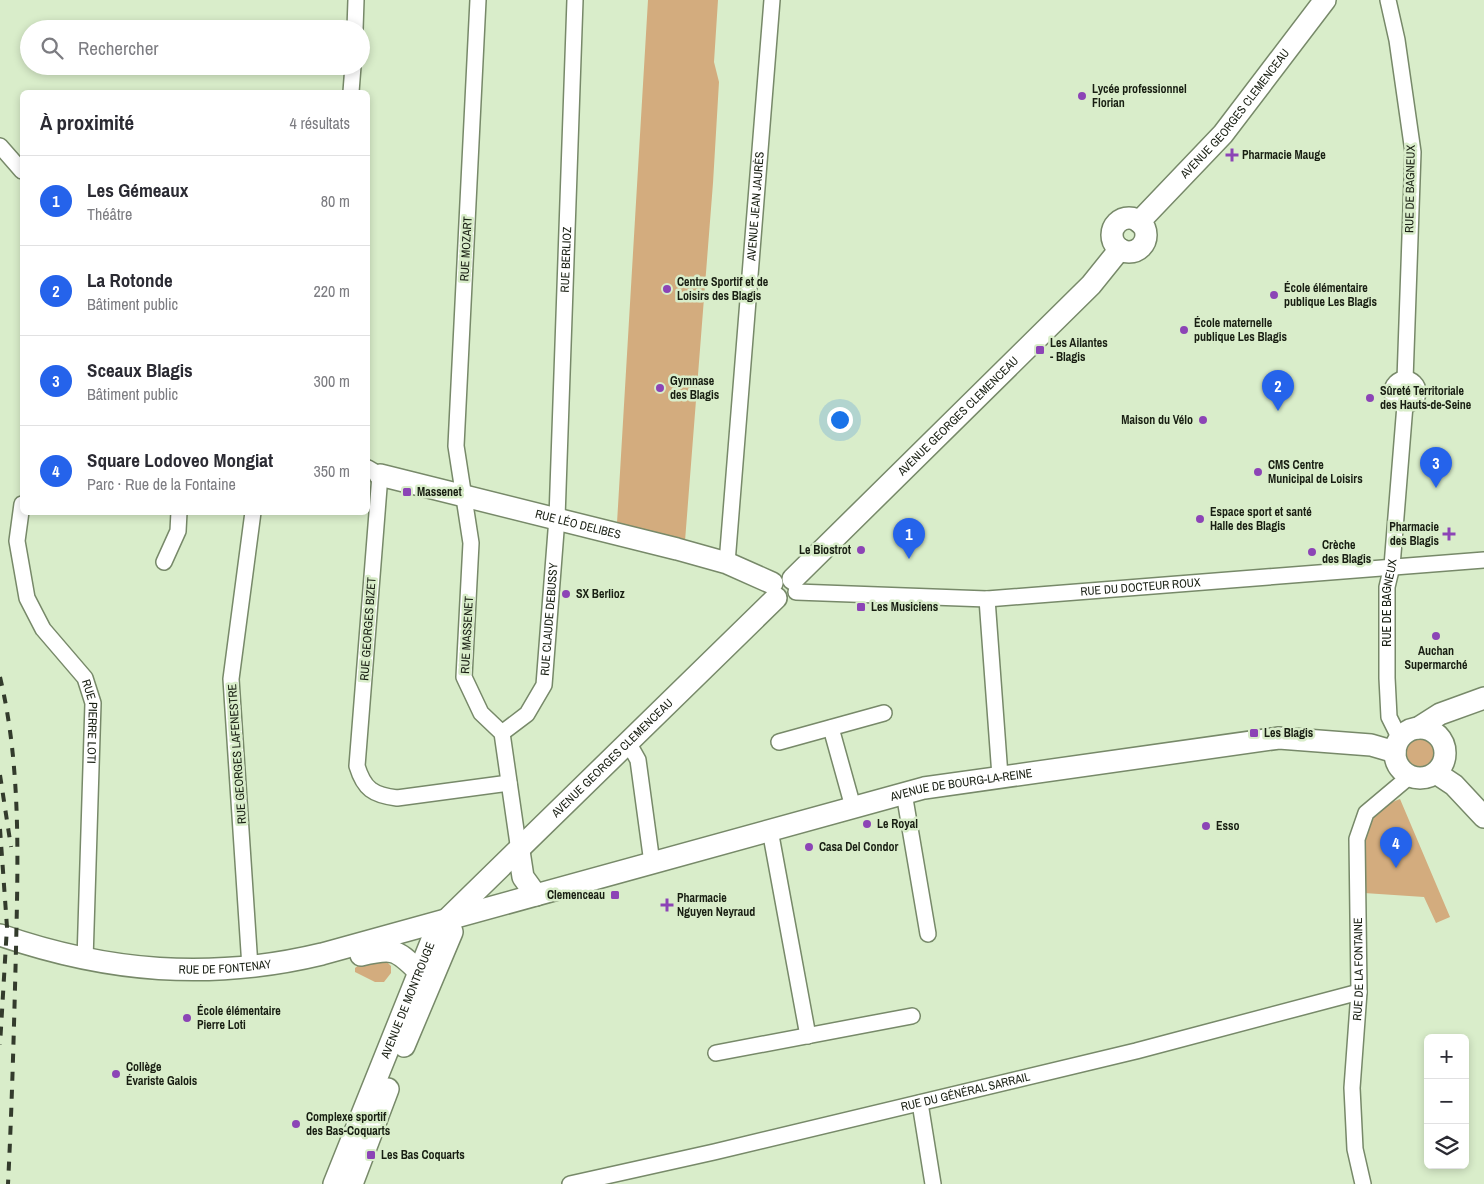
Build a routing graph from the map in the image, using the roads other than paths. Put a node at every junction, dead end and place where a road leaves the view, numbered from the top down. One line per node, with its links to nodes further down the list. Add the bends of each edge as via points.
1 (356, 0): 7 (street)
2 (478, 0): 13 (street, RUE MOZART, via 456,446)
3 (575, 0): 17 (street, RUE BERLIOZ)
4 (772, 0): 20 (street, AVENUE JEAN JAURÈS)
5 (1325, 0): 22 (street, AVENUE GEORGES CLEMENCEAU, via 1223,134 1140,222 1124,219 1115,225 1113,241 1120,249 1091,285)
6 (1388, 0): 21 (street, RUE DE BAGNEUX, via 1413,152 1405,373 1415,385 1417,395 1412,403 1404,405)
7 (355, 20)
8 (352, 75): 9 (street)
9 (351, 90)
10 (0, 146): 11 (street)
11 (20, 169)
12 (374, 472): 13 (street, RUE LÉO DELIBES); 36 (street, RUE GEORGES BIZET, via 357,766 362,782 379,796 397,798)
13 (463, 496): 17 (street, RUE LÉO DELIBES); 28 (street, RUE MASSENET, via 471,543 464,677 481,713)
14 (21, 515): 48 (street, RUE PIERRE LOTI, via 17,541 27,598 43,629 84,678 93,703)
15 (179, 515): 19 (street, via 178,531)
16 (253, 515): 49 (street, RUE GEORGES LAFENESTRE, via 231,679)
17 (557, 518): 20 (street, RUE LÉO DELIBES); 28 (street, RUE CLAUDE DEBUSSY, via 544,685 526,714)
18 (1484, 560): 21 (street, RUE DU DOCTEUR ROUX)
19 (164, 562)
20 (727, 563): 22 (street, RUE LÉO DELIBES)
21 (1392, 566): 23 (street, RUE DU DOCTEUR ROUX, via 1202,584); 32 (street, RUE DE BAGNEUX, via 1387,587 1387,678 1389,716)
22 (784, 588): 23 (street, RUE DU DOCTEUR ROUX); 31 (street, AVENUE GEORGES CLEMENCEAU)
23 (987, 599): 34 (street)
24 (1484, 700): 27 (street, via 1440,714); 29 (street, via 1452,725)
25 (884, 713): 26 (street)
26 (831, 728): 30 (street); 38 (street)
27 (1418, 728): 29 (street, via 1430,730); 32 (street, via 1407,732)
28 (502, 733): 36 (street)
29 (1442, 741): 33 (street, via 1445,750 1443,762)
30 (779, 742)
31 (629, 744): 41 (street, AVENUE GEORGES CLEMENCEAU); 42 (street, via 638,760)
32 (1397, 746): 34 (street, AVENUE DE BOURG-LA-REINE, via 1279,738); 35 (street, via 1402,771)
33 (1436, 773): 35 (street, via 1427,777); 39 (street, via 1454,785)
34 (1000, 776): 37 (street, AVENUE DE BOURG-LA-REINE)
35 (1410, 776): 51 (street, RUE DE LA FONTAINE, via 1366,813 1357,839)
36 (509, 783): 41 (street)
37 (904, 793): 38 (street, AVENUE DE BOURG-LA-REINE); 45 (street)
38 (853, 807): 40 (street, AVENUE DE BOURG-LA-REINE)
39 (1484, 817)
40 (770, 830): 42 (street, AVENUE DE BOURG-LA-REINE); 53 (street)
41 (519, 852): 43 (street, via 523,877); 44 (street, AVENUE GEORGES CLEMENCEAU)
42 (652, 863): 43 (street, AVENUE DE BOURG-LA-REINE)
43 (536, 895): 44 (street, AVENUE DE BOURG-LA-REINE)
44 (448, 919): 47 (street, RUE DE FONTENAY); 50 (street, AVENUE DE MONTROUGE, via 436,930); 58 (street, AVENUE DE MONTROUGE, via 452,932)
45 (928, 934)
46 (0, 935): 48 (street, RUE DE FONTENAY)
47 (322, 954): 49 (street, RUE DE FONTENAY); 50 (street, via 352,957 396,951)
48 (85, 960): 49 (street, RUE DE FONTENAY, via 166,970)
49 (250, 967)
50 (418, 971): 57 (street, AVENUE DE MONTROUGE)
51 (1358, 992): 55 (street, RUE DU GÉNÉRAL SARRAIL, via 1144,1049); 61 (street, RUE DE LA FONTAINE, via 1352,1088 1355,1149)
52 (912, 1016): 53 (street)
53 (808, 1036): 54 (street)
54 (716, 1053)
55 (920, 1103): 56 (street, RUE DU GÉNÉRAL SARRAIL); 60 (street)
56 (588, 1182): 59 (street, RUE DU GÉNÉRAL SARRAIL)
57 (334, 1184)
58 (352, 1184)
59 (570, 1184)
60 (933, 1184)
61 (1363, 1184)

